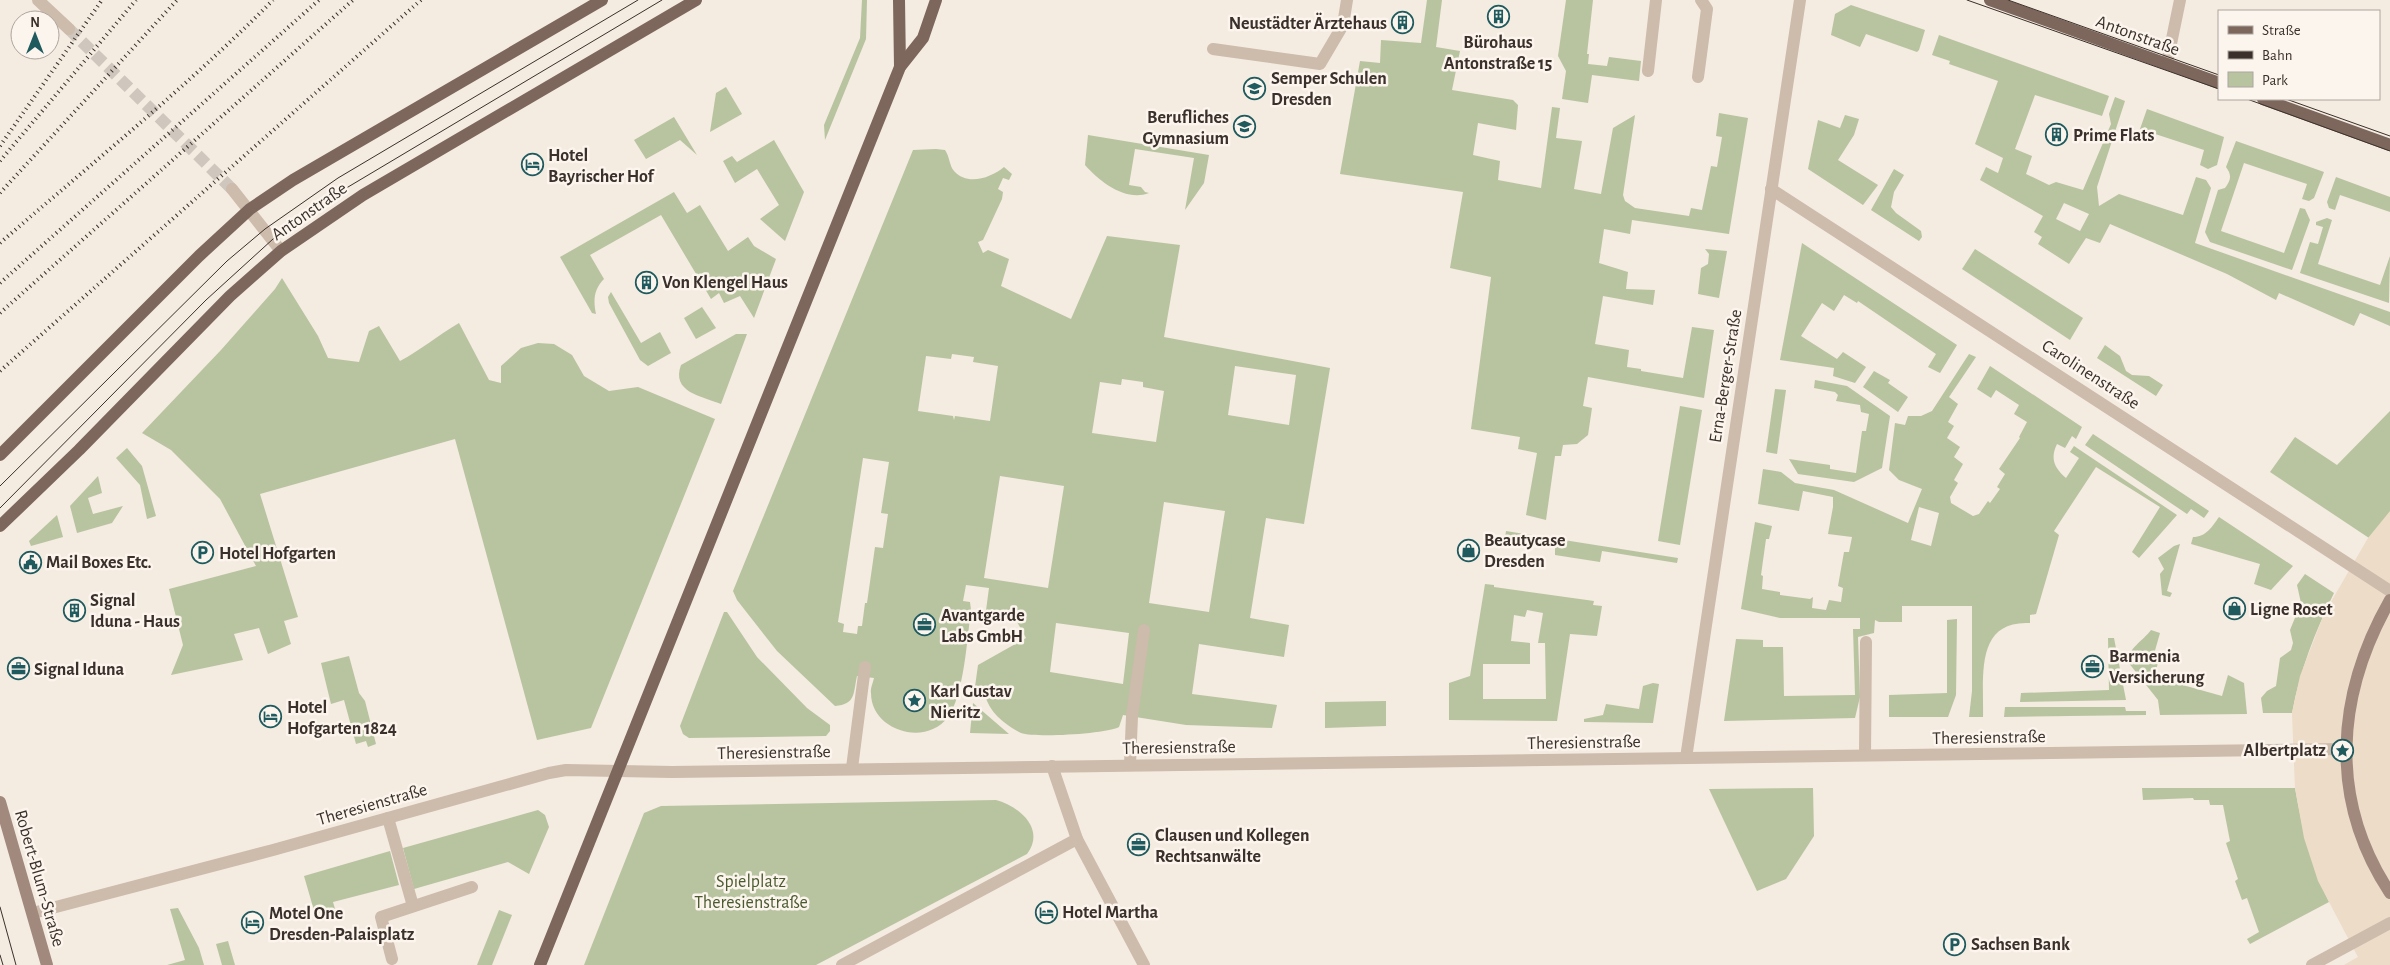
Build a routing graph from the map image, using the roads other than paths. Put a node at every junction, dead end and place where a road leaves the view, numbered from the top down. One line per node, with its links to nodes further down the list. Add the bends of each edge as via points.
1 (38, 0): 12 (street)
2 (602, 0): 23 (main road, Antonstraße, via 293,180)
3 (696, 0): 24 (main road, Antonstraße, via 363,195)
4 (899, 0): 15 (main road)
5 (936, 0): 15 (main road, via 923,38)
6 (1347, 0): 13 (street, via 1343,25 1320,64)
7 (1656, 0): 16 (street)
8 (1701, 0): 17 (street, via 1707,9)
9 (1800, 0): 22 (street, Erna-Berger-Straße)
10 (1990, 0): 14 (main road, Antonstraße)
11 (2180, 0): 14 (street)
12 (69, 28)
13 (1212, 49)
14 (2167, 64): 18 (main road, Antonstraße)
15 (900, 67): 38 (main road)
16 (1648, 70)
17 (1698, 77)
18 (2218, 83)
19 (2266, 100): 20 (main road)
20 (2390, 145)
21 (232, 189): 23 (street)
22 (1771, 189): 27 (street, Carolinenstraße); 34 (street, Erna-Berger-Straße)
23 (250, 209): 24 (street); 25 (main road, Antonstraße, via 198,256)
24 (281, 250): 26 (main road, Antonstraße, via 230,296)
25 (0, 455)
26 (0, 526)
27 (2390, 591)
28 (2390, 600): 32 (main road, via 2375,626 2364,658)
29 (1144, 630): 35 (street, via 1132,716)
30 (1866, 642): 33 (street)
31 (865, 667): 37 (street)
32 (2345, 749): 33 (street, Theresienstraße); 43 (main road, via 2347,779 2358,828 2372,863)
33 (1865, 756): 34 (street, Theresienstraße)
34 (1686, 758): 35 (street, Theresienstraße)
35 (1130, 765): 36 (street, Theresienstraße)
36 (1052, 766): 37 (street, Theresienstraße); 41 (street)
37 (852, 768): 38 (street, Theresienstraße)
38 (616, 770): 40 (street, Theresienstraße, via 549,773); 49 (main road)
39 (0, 802): 45 (main road, Robert-Blum-Straße)
40 (388, 818): 44 (street); 45 (street, Theresienstraße)
41 (1077, 839): 50 (street); 51 (street)
42 (472, 887): 44 (street)
43 (2390, 893)
44 (413, 906): 47 (street, via 381,916)
45 (33, 913): 48 (main road, Robert-Blum-Straße)
46 (2390, 923): 52 (street)
47 (392, 959)
48 (47, 965)
49 (540, 965)
50 (842, 965)
51 (1144, 965)
52 (2312, 965)

